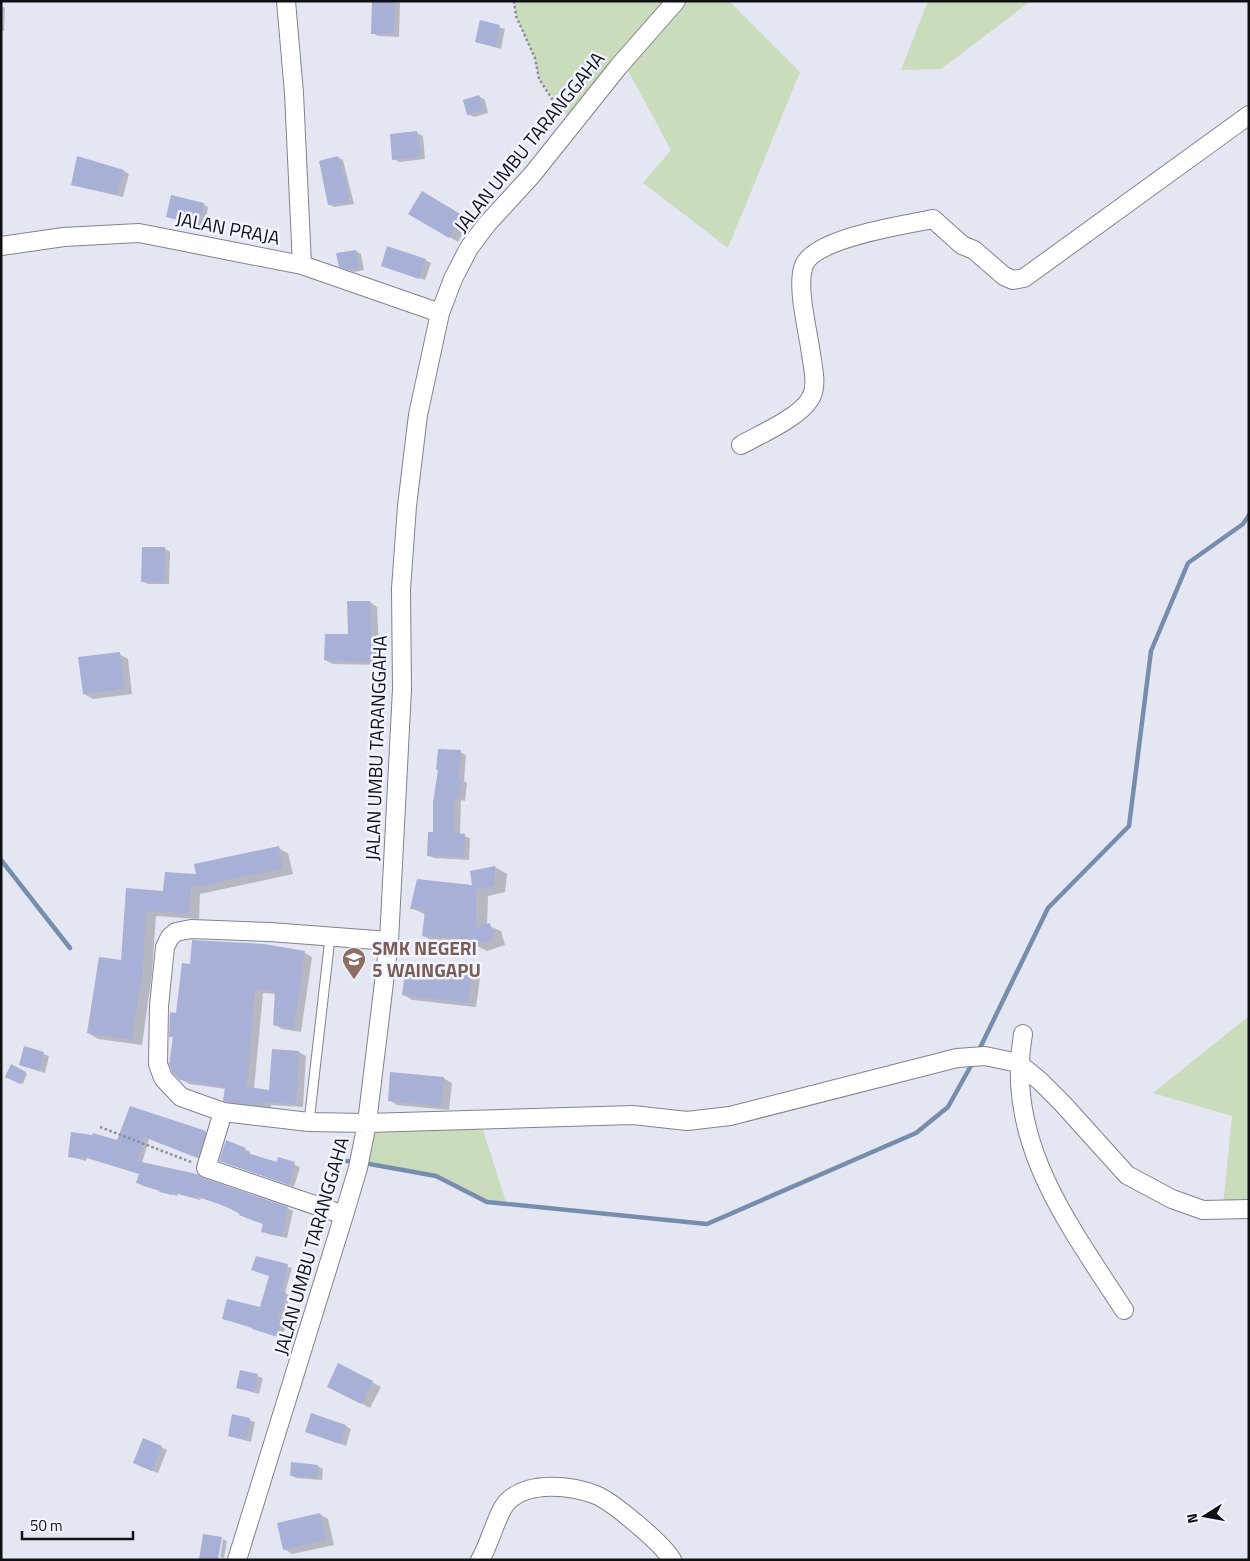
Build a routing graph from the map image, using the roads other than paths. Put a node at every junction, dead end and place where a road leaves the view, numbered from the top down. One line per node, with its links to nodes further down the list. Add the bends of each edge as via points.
1 (286, 1): 5 (street)
2 (676, 1): 6 (street, JALAN UMBU TARANGGAHA, via 532,175 487,224 453,280)
3 (1249, 115): 7 (street, via 1024,278 1013,280 1004,276 933,219 866,232 817,250 806,259 801,281 814,375 810,399 798,412)
4 (1, 246): 5 (street, JALAN PRAJA, via 64,237 139,233)
5 (302, 265): 6 (street, JALAN PRAJA)
6 (440, 313): 9 (street, JALAN UMBU TARANGGAHA, via 418,415 401,589 402,689)
7 (741, 445)
8 (330, 938): 9 (street); 12 (street, via 192,929 176,932 170,937 159,1006 158,1064 163,1078 181,1097); 13 (lane)
9 (389, 941): 14 (street, JALAN UMBU TARANGGAHA)
10 (1023, 1034): 11 (street)
11 (1018, 1063): 14 (street, via 985,1056 957,1058 705,1120 633,1115); 15 (street, via 1063,1104 1127,1175 1172,1199 1204,1210); 17 (street, via 1025,1121 1040,1171 1075,1234)
12 (223, 1112): 13 (street); 16 (street, via 206,1168)
13 (309, 1122): 14 (street)
14 (367, 1123): 16 (street, JALAN UMBU TARANGGAHA, via 360,1162)
15 (1249, 1209)
16 (344, 1215): 18 (street, JALAN UMBU TARANGGAHA)
17 (1124, 1310)
18 (237, 1560)
19 (480, 1560): 20 (street, via 508,1500 524,1491 558,1487 598,1496 656,1540)
20 (672, 1560)

